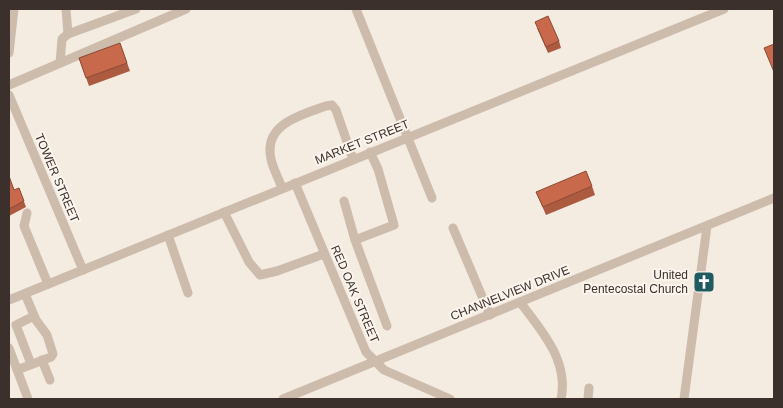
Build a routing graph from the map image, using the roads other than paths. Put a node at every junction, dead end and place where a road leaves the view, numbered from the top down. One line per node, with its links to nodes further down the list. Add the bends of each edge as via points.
1 (66, 9): 10 (street)
2 (136, 9): 10 (street)
3 (162, 9): 8 (street)
4 (186, 9): 8 (street)
5 (356, 9): 15 (street)
6 (724, 9): 15 (street, MARKET STREET)
7 (12, 14): 9 (street)
8 (162, 19): 12 (street)
9 (10, 27): 11 (street)
10 (68, 34): 12 (street, via 62,40)
11 (9, 53)
12 (60, 63): 13 (street)
13 (9, 85)
14 (9, 95): 30 (street, TOWER STREET)
15 (408, 137): 16 (street, MARKET STREET); 20 (street)
16 (370, 152): 17 (street, MARKET STREET); 28 (street, via 394,225)
17 (353, 159): 18 (street, MARKET STREET); 19 (street, via 332,106 286,121 278,128 270,150)
18 (295, 183): 19 (street, MARKET STREET); 29 (street, RED OAK STREET)
19 (282, 188): 23 (street, MARKET STREET)
20 (432, 198)
21 (774, 198): 25 (street, CHANNELVIEW DRIVE)
22 (344, 201): 28 (street)
23 (224, 212): 27 (street, MARKET STREET); 29 (street, via 244,254 260,275)
24 (27, 213): 31 (street, via 24,226)
25 (707, 226): 35 (street, CHANNELVIEW DRIVE); 51 (street)
26 (453, 228): 36 (street)
27 (168, 235): 30 (street, MARKET STREET); 32 (street)
28 (355, 240): 38 (street)
29 (324, 254): 41 (street, RED OAK STREET, via 362,344)
30 (83, 270): 31 (street, MARKET STREET)
31 (48, 284): 33 (street, MARKET STREET)
32 (188, 293)
33 (25, 294): 34 (street, MARKET STREET); 37 (street)
34 (9, 300)
35 (520, 302): 36 (street, CHANNELVIEW DRIVE); 49 (street, via 557,358 564,377)
36 (490, 315): 41 (street, CHANNELVIEW DRIVE)
37 (34, 316): 40 (street, via 52,350 51,357); 42 (street, via 16,325)
38 (387, 326)
39 (9, 348): 43 (street)
40 (42, 360): 42 (street); 44 (street)
41 (374, 362): 47 (street, CHANNELVIEW DRIVE); 48 (street, RED OAK STREET, via 394,375)
42 (31, 364): 43 (street)
43 (17, 370): 46 (street)
44 (50, 380)
45 (589, 388): 50 (street)
46 (28, 399)
47 (283, 399)
48 (450, 399)
49 (561, 399)
50 (588, 399)
51 (684, 399)

